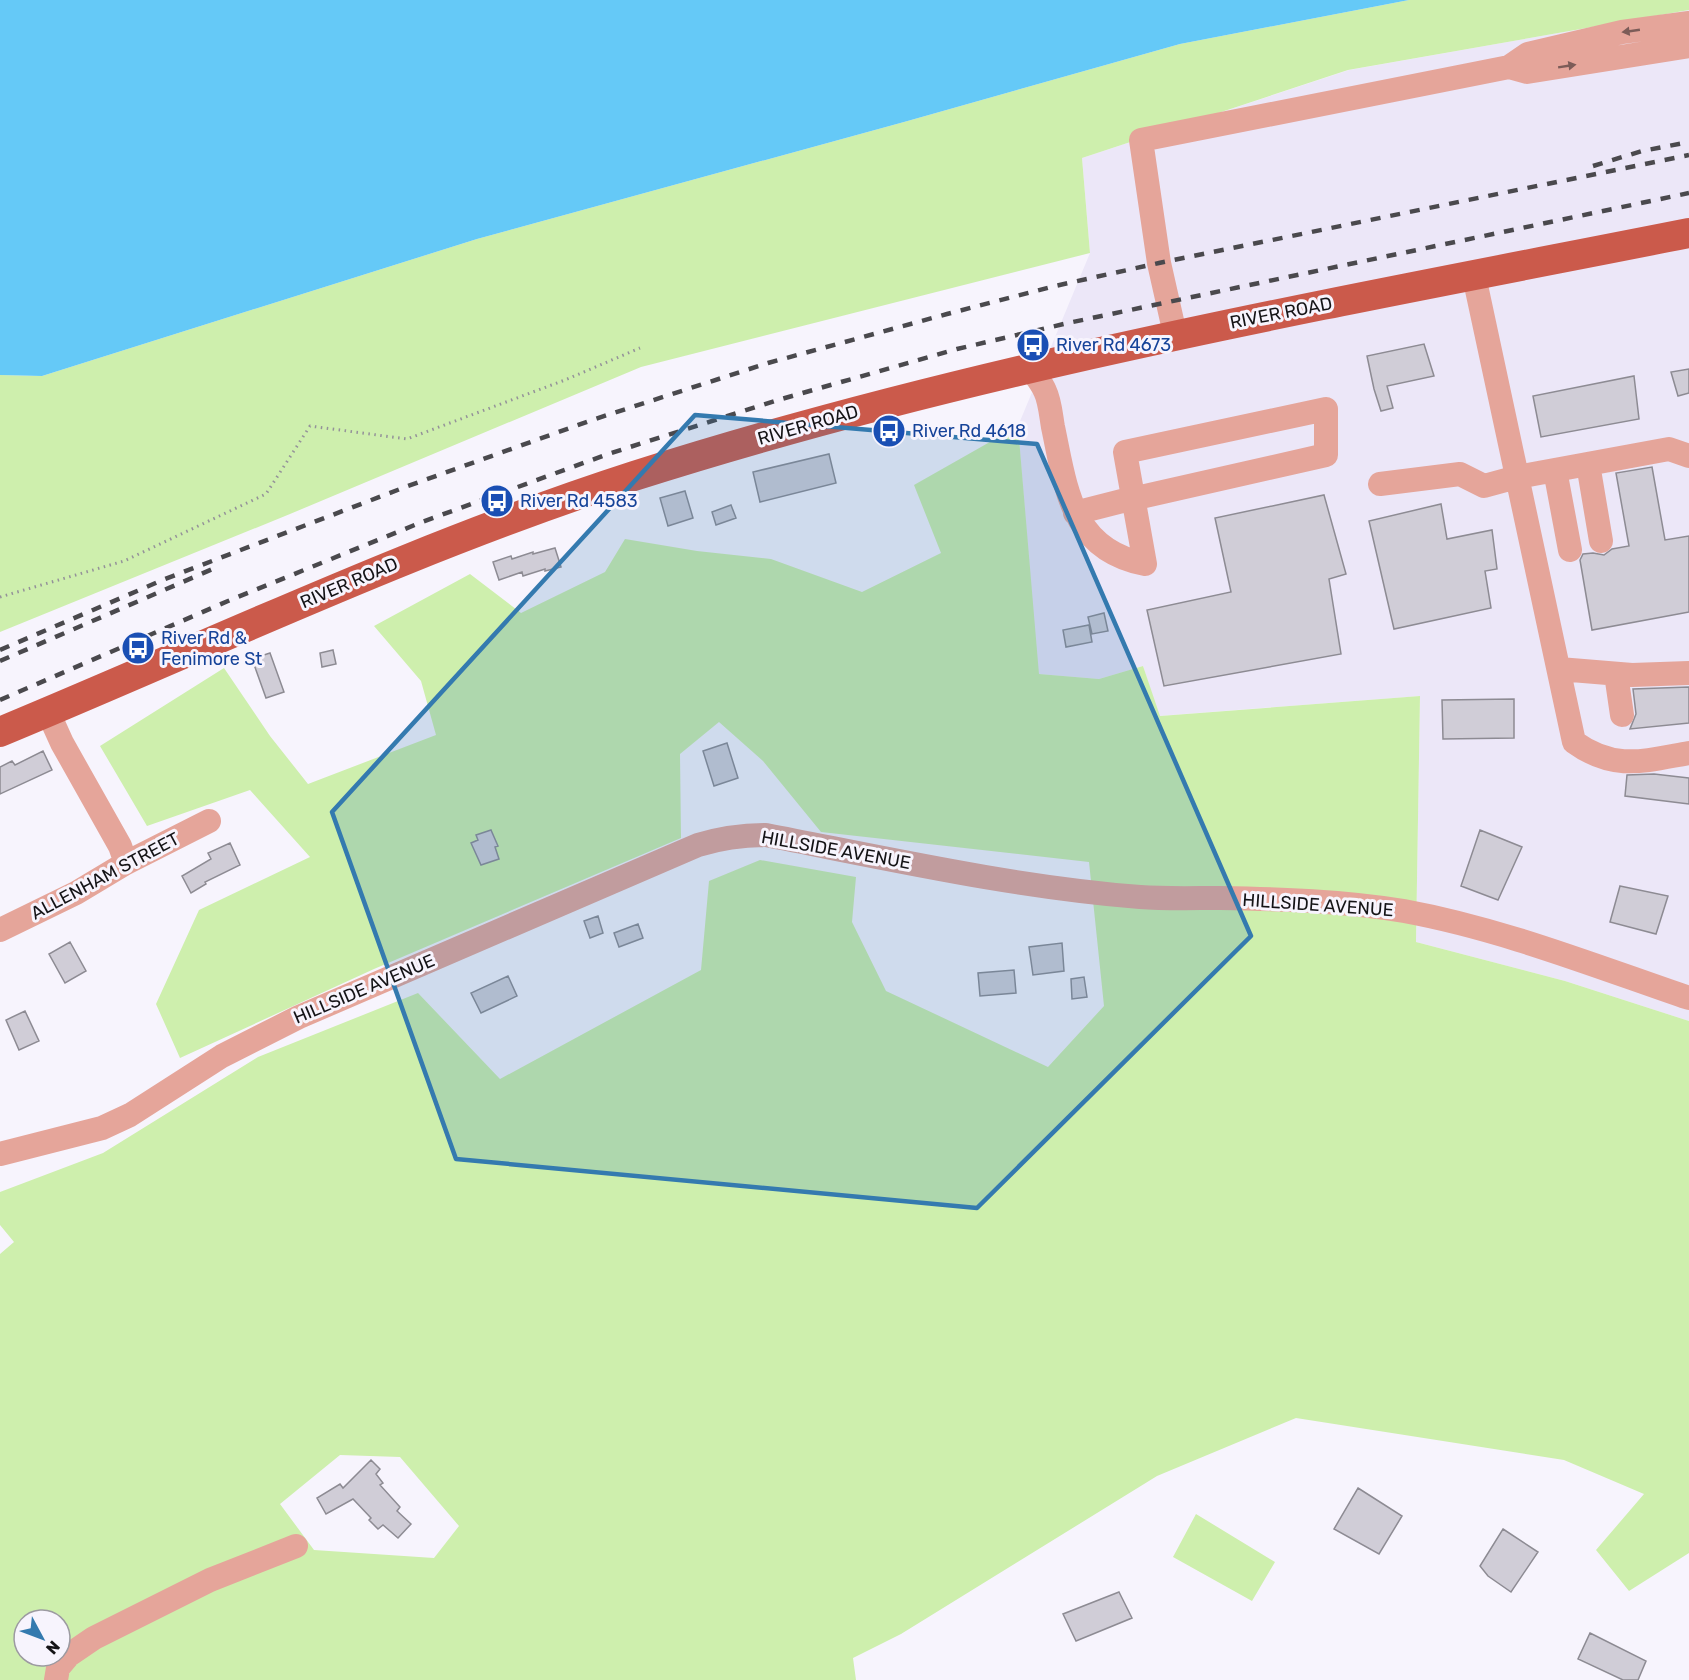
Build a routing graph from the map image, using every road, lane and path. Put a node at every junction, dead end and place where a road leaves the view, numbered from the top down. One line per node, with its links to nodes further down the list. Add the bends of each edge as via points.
1 (1689, 23): 3 (street, one-way to 3, via 1622,32 1528,54)
2 (1689, 46): 3 (street, one-way to 2, via 1527,72)
3 (1509, 67): 6 (street, via 1141,140 1159,263)
4 (1689, 233): 5 (main road, RIVER ROAD)
5 (1474, 276): 6 (main road, RIVER ROAD); 12 (street)
6 (1176, 334): 8 (main road, RIVER ROAD)
7 (640, 348): 18 (path, via 407,439 310,426 266,494 124,561)
8 (1030, 368): 15 (street, via 1045,391); 22 (main road, RIVER ROAD, via 779,432 493,525)
9 (1689, 456): 10 (street, via 1670,448)
10 (1588, 464): 11 (street); 16 (street)
11 (1555, 470): 12 (street); 17 (street)
12 (1517, 477): 13 (street, via 1484,486 1460,474); 19 (street)
13 (1380, 484)
14 (1132, 499): 14 (street, via 1326,455 1326,409 1125,452); 15 (street); 15 (street, via 1145,564 1110,552 1089,536)
15 (1075, 513)
16 (1601, 541)
17 (1570, 550)
18 (0, 597)
19 (1559, 669): 21 (street); 25 (street, via 1574,742 1592,754 1614,761 1641,761)
20 (1689, 673): 21 (street)
21 (1616, 674): 23 (street)
22 (48, 712): 24 (main road, RIVER ROAD); 27 (street)
23 (1622, 716)
24 (0, 732)
25 (1689, 753)
26 (208, 821): 27 (street, ALLENHAM STREET)
27 (126, 863): 28 (street, ALLENHAM STREET)
28 (3, 933)
29 (1689, 998): 30 (street, HILLSIDE AVENUE, via 1526,943 1404,911 1294,899 1142,897 1053,888 766,835 743,835 698,845 299,1017 222,1056 130,1115 102,1128)
30 (0, 1154)
31 (296, 1546): 32 (street, via 210,1580 94,1638 69,1655 58,1668)
32 (56, 1680)

